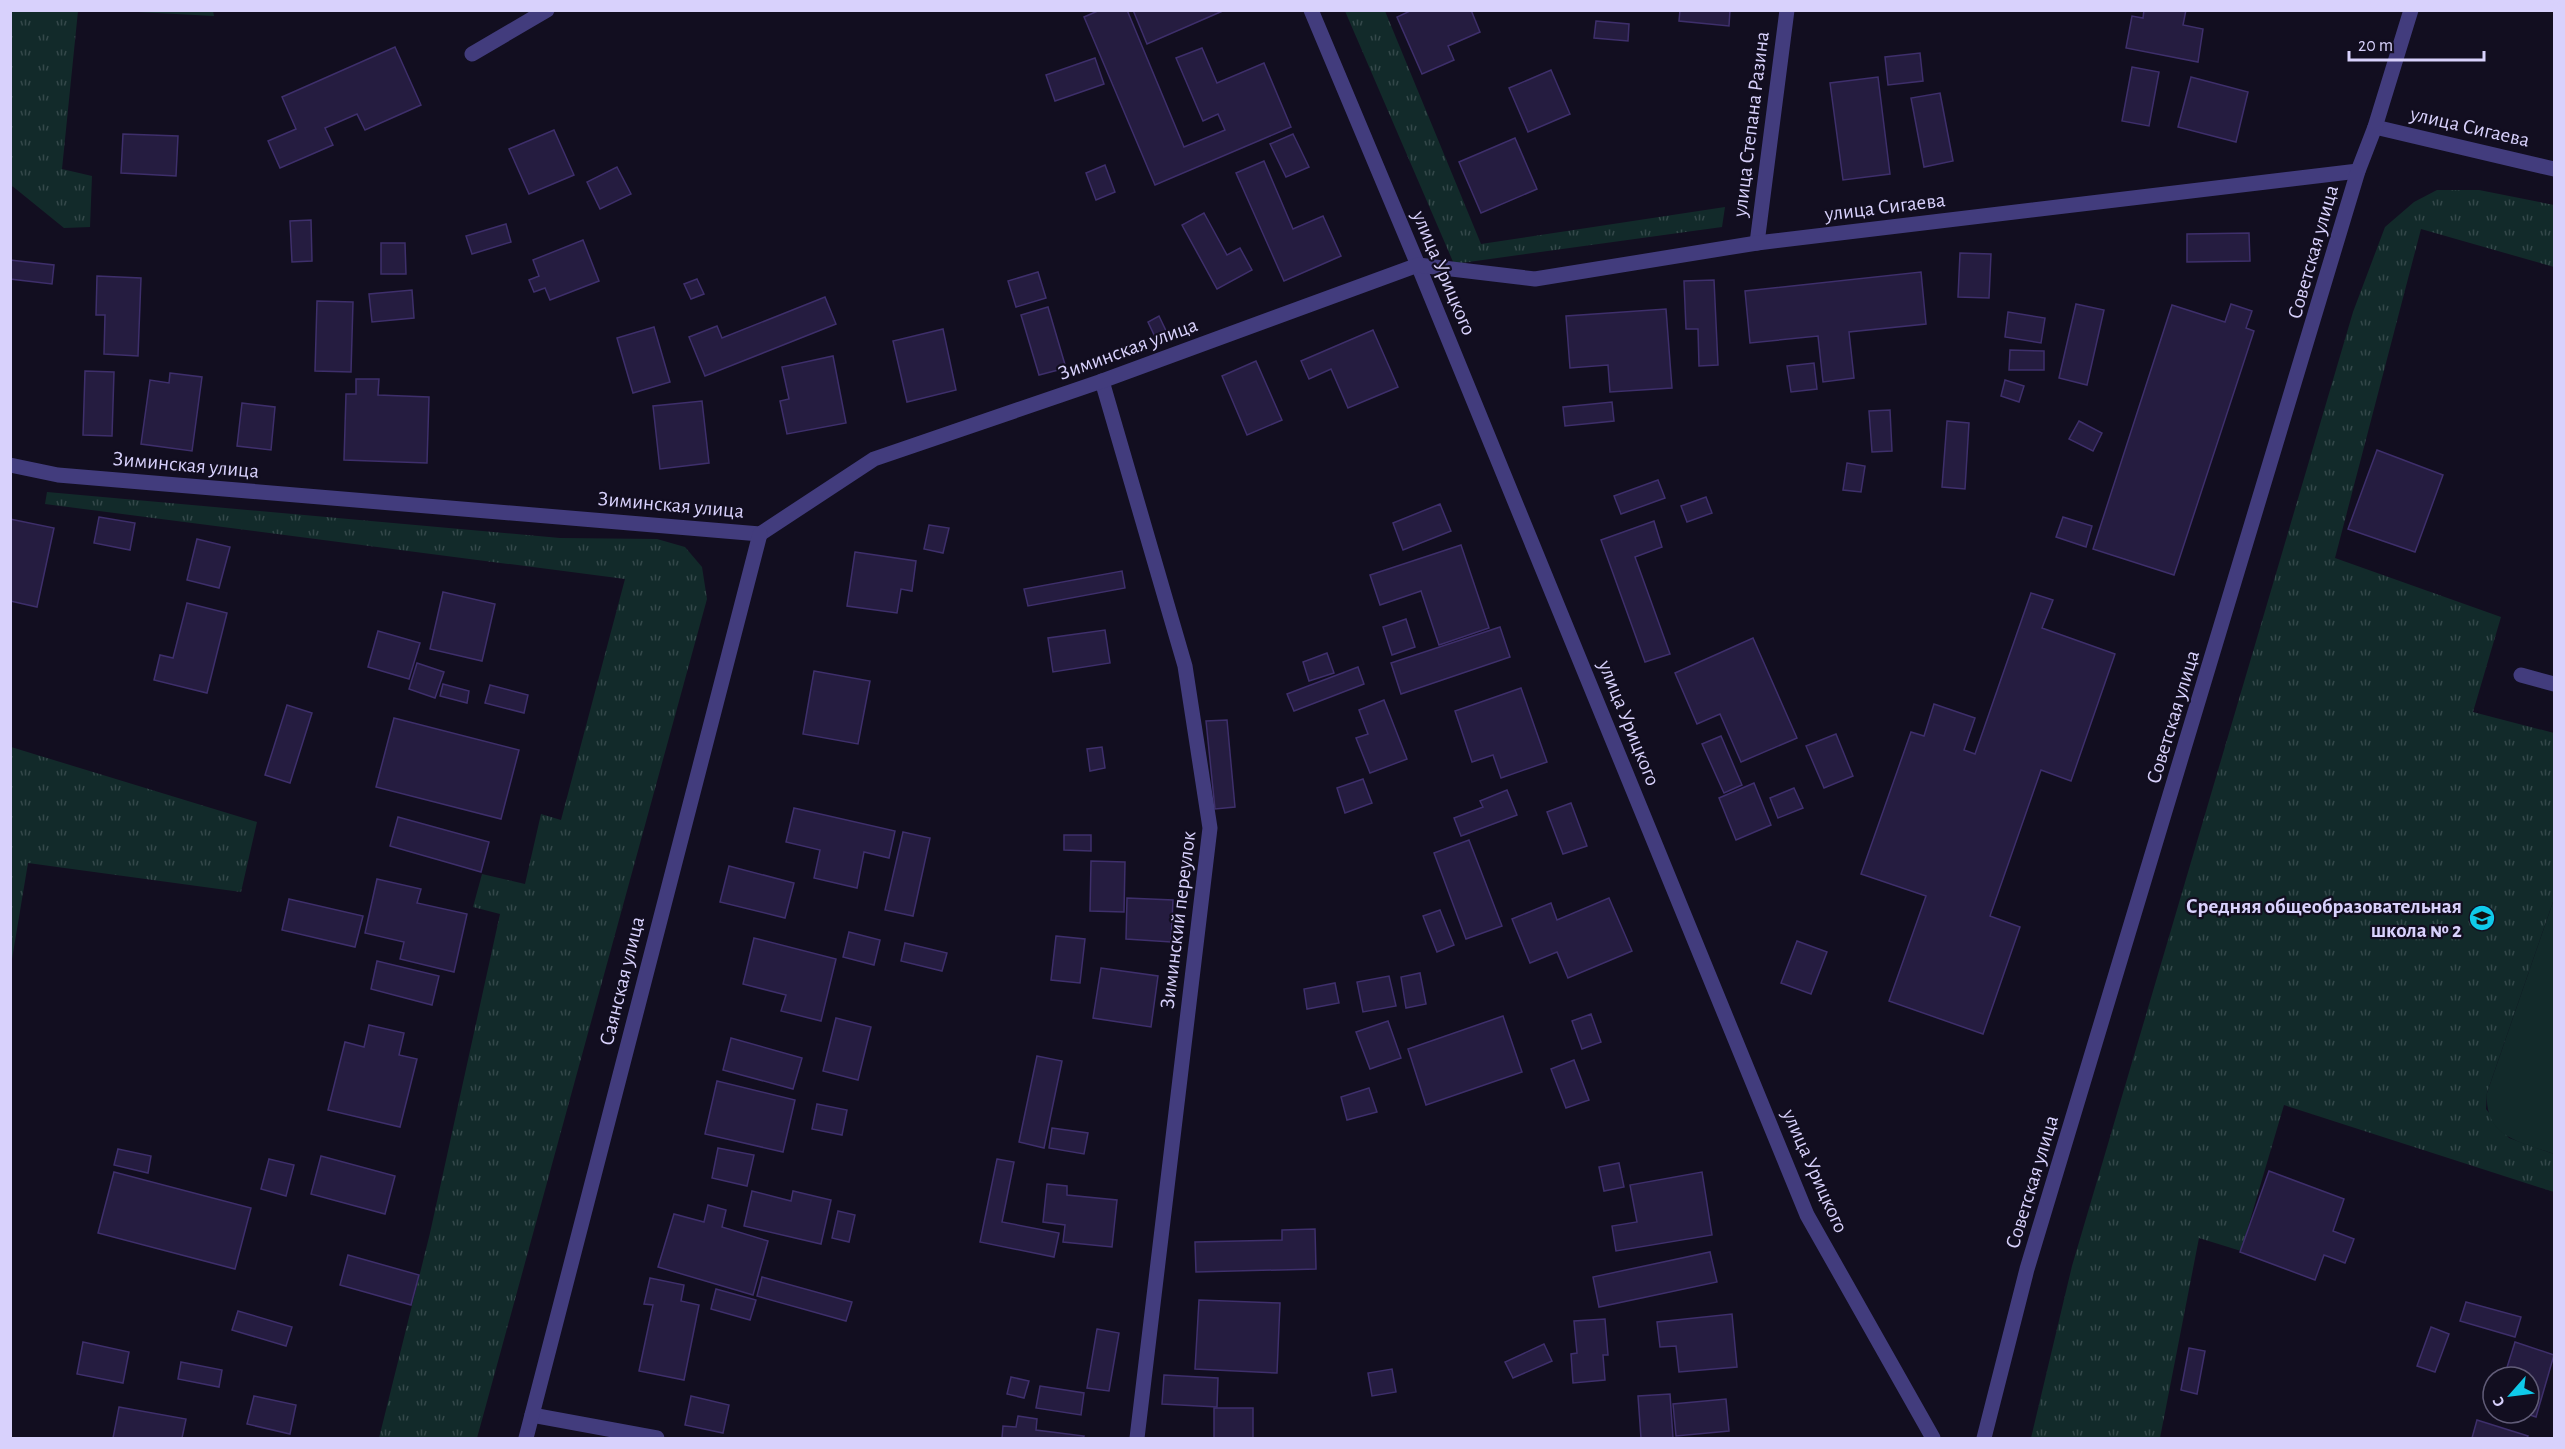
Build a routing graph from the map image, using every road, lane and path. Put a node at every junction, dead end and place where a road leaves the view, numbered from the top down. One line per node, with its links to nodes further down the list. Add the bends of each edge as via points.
1 (547, 10): 5 (street)
2 (1311, 10): 10 (street, улица Урицкого)
3 (1787, 10): 9 (street, улица Степана Разина)
4 (2411, 10): 6 (street, Советская улица)
5 (472, 54)
6 (2375, 127): 7 (street, улица Сигаева); 8 (street, Советская улица)
7 (2554, 168)
8 (2358, 171): 9 (street, улица Сигаева); 21 (street, Советская улица, via 2027,1269)
9 (1757, 243): 10 (street, улица Сигаева, via 1535,279)
10 (1419, 265): 11 (street, Зиминская улица); 20 (street, улица Урицкого, via 1807,1215)
11 (1102, 381): 13 (street, Зиминская улица, via 874,459); 19 (street, Зиминский переулок, via 1185,666 1210,828)
12 (10, 465): 13 (street, Зиминская улица, via 58,476)
13 (760, 534): 16 (street, Саянская улица)
14 (2521, 675): 15 (street)
15 (2554, 684)
16 (532, 1415): 17 (street, Саянская улица); 18 (street)
17 (526, 1438)
18 (657, 1438)
19 (1137, 1438)
20 (1933, 1438)
21 (1984, 1438)

